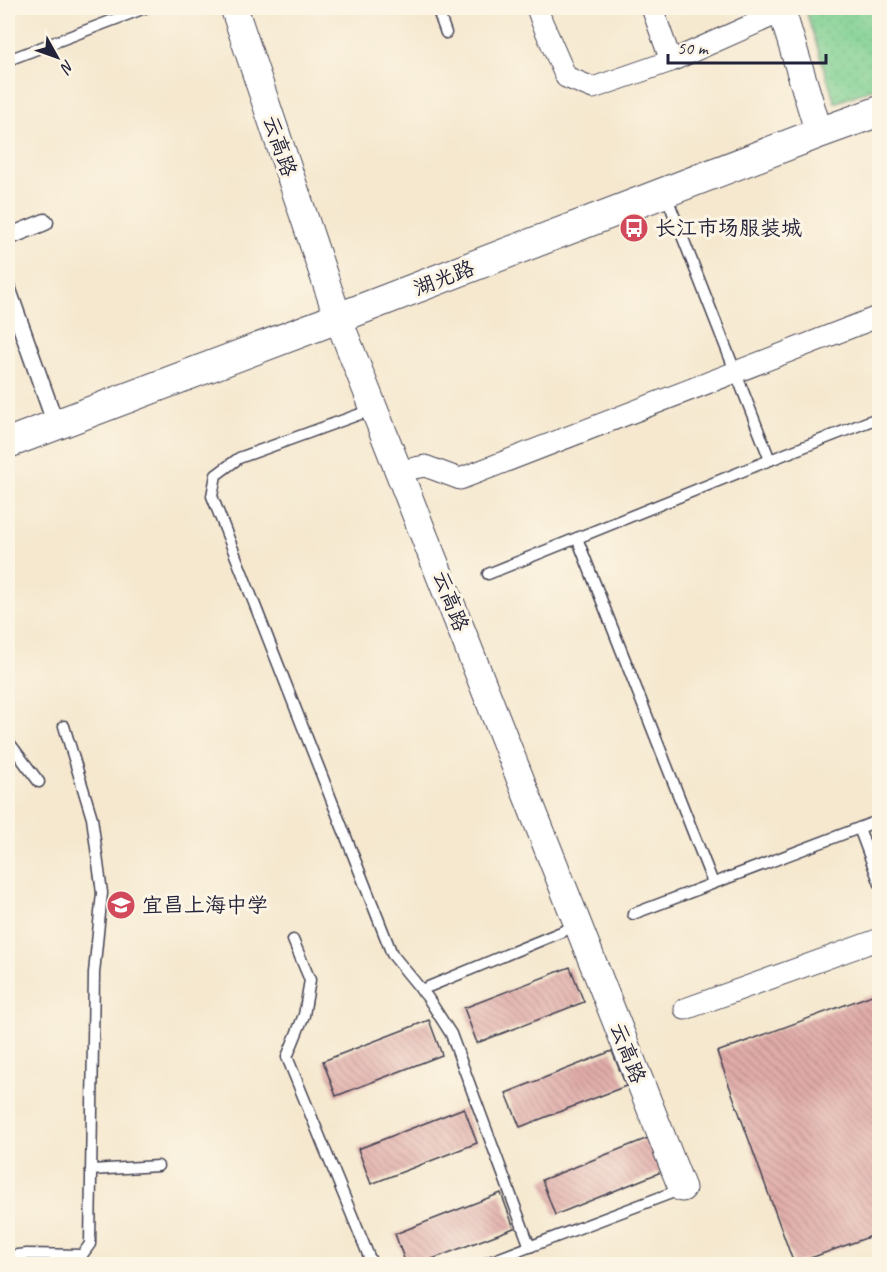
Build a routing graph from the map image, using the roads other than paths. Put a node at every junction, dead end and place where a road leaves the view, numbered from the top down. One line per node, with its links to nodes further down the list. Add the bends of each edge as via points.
1 (145, 8): 8 (lane)
2 (234, 8): 17 (street, 云高路)
3 (437, 8): 7 (lane)
4 (537, 8): 9 (street, via 566,77 575,81 593,88)
5 (652, 8): 9 (street)
6 (781, 10): 9 (street); 11 (street)
7 (446, 33)
8 (8, 60)
9 (671, 61)
10 (879, 111): 11 (main road, 湖光路)
11 (819, 133): 12 (main road, 湖光路)
12 (665, 192): 17 (main road, 湖光路); 18 (lane)
13 (45, 222): 14 (street)
14 (8, 237)
15 (8, 290): 21 (street)
16 (879, 316): 18 (street)
17 (339, 318): 19 (street, 云高路); 21 (main road, 湖光路)
18 (736, 372): 23 (lane); 24 (street, via 460,479 425,466)
19 (374, 408): 24 (street, 云高路); 38 (lane, via 239,458 216,475 212,496 392,954)
20 (879, 417): 23 (lane)
21 (56, 425): 22 (main road, 湖光路)
22 (8, 443)
23 (770, 460): 25 (lane)
24 (399, 471): 35 (street, 云高路)
25 (577, 538): 26 (lane); 32 (lane)
26 (488, 574)
27 (64, 726): 41 (lane, via 92,818 102,893 94,972)
28 (8, 741): 29 (lane)
29 (39, 783)
30 (879, 820): 31 (lane)
31 (859, 828): 32 (lane); 33 (lane)
32 (713, 883): 34 (lane)
33 (879, 884)
34 (633, 914)
35 (578, 925): 38 (lane); 42 (street, 云高路)
36 (879, 939): 39 (street)
37 (293, 940): 45 (lane, via 310,980 304,1015 287,1057)
38 (421, 990): 43 (lane, via 451,1034)
39 (685, 1009)
40 (158, 1166): 41 (lane)
41 (91, 1170): 44 (lane, via 90,1244 82,1255)
42 (682, 1188): 43 (lane)
43 (530, 1247): 46 (lane)
44 (8, 1256)
45 (372, 1264)
46 (484, 1264)

